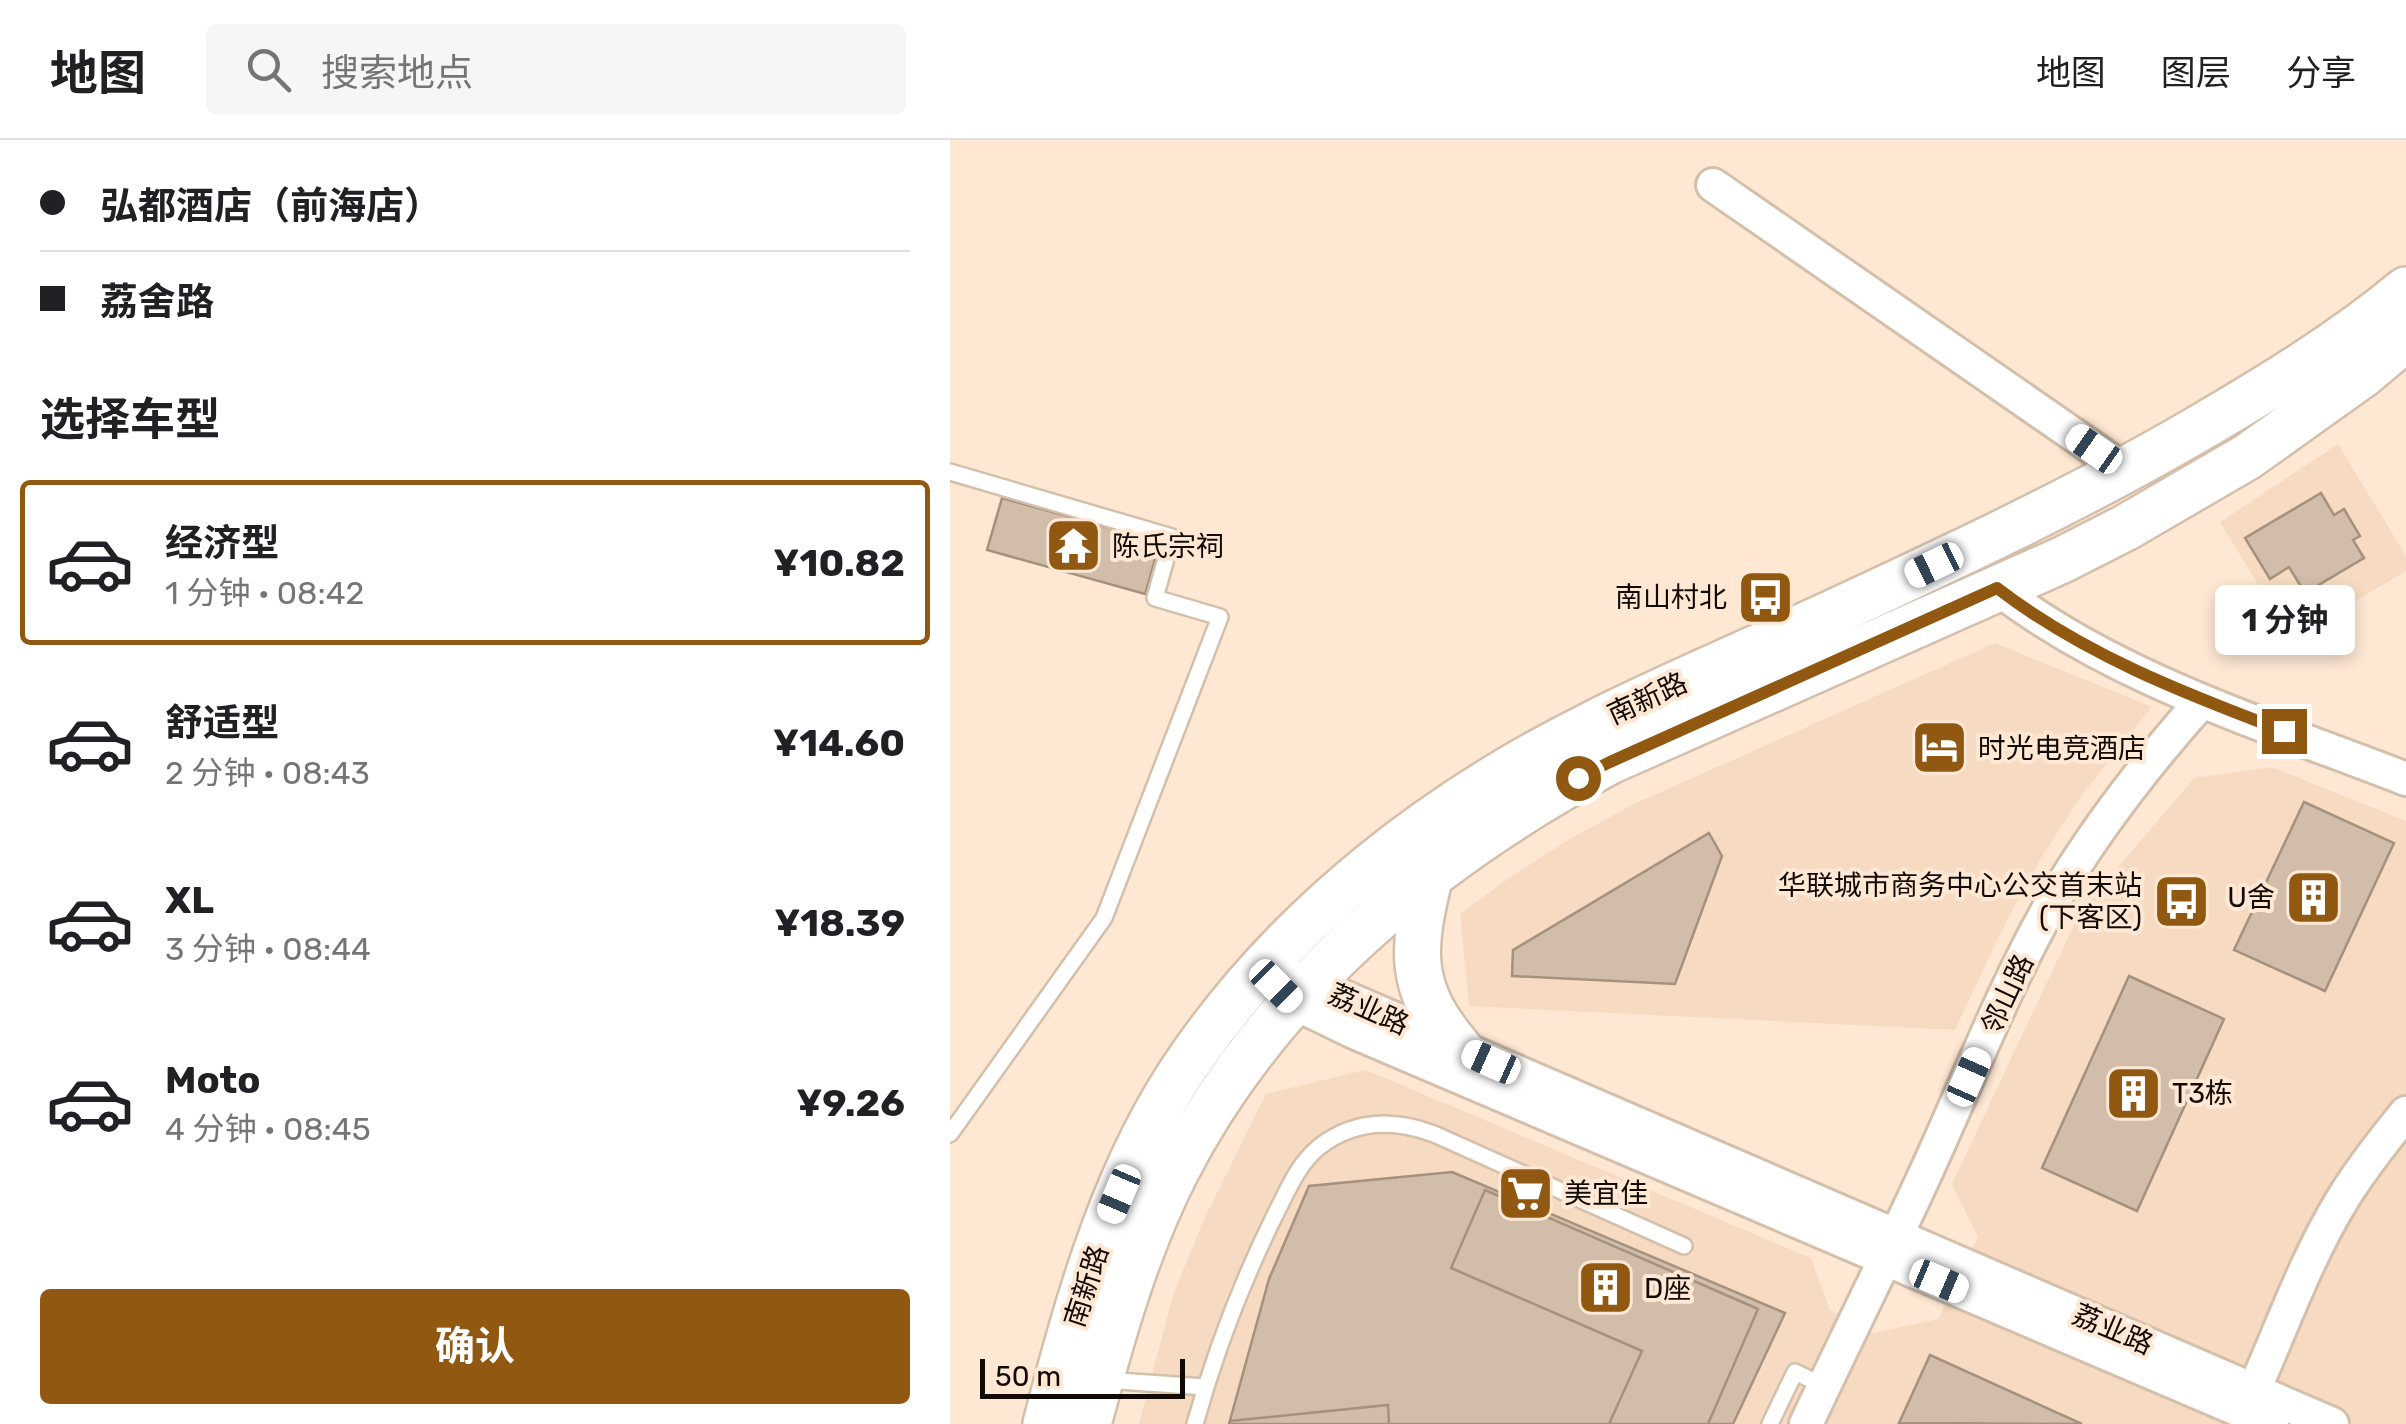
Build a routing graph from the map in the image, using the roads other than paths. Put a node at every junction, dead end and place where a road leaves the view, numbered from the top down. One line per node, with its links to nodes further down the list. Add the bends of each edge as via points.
1 (1712, 185): 4 (street)
2 (2406, 290): 4 (main road, 南新路, via 2278,383)
3 (2406, 338): 6 (main road, 南新路, via 2305,417 2187,494)
4 (2126, 471): 8 (main road, 南新路, via 1902,581)
5 (950, 472): 15 (lane, via 1172,537 1155,598 1220,617 1104,918)
6 (1997, 588): 7 (street, via 2063,634); 8 (main road, 南新路)
7 (2202, 700): 9 (street); 17 (street, 邻山路, via 2126,791 2049,910)
8 (1599, 744): 10 (main road, 南新路, via 1546,796); 11 (main road, 南新路, via 1512,768 1444,811 1321,909)
9 (2406, 779)
10 (1430, 876): 12 (main road, 南新路); 13 (main road, via 1420,919 1419,974 1439,1024)
11 (1259, 970): 12 (street, 荔业路); 22 (main road, 南新路, via 1190,1058 1130,1168 1085,1284)
12 (1300, 992): 13 (street, 荔业路); 17 (street, 荔业路, via 1354,1032); 18 (main road, 南新路, via 1234,1076 1175,1172)
13 (1459, 1048): 17 (street, 荔业路)
14 (2406, 1113): 21 (street, via 2340,1202)
15 (950, 1134)
16 (1684, 1246): 20 (lane, via 1434,1134 1388,1122 1359,1126 1319,1147 1300,1166 1241,1290)
17 (1890, 1247): 19 (street, 邻山路); 21 (street, 荔业路); 27 (street, 荔业路)
18 (1100, 1380): 20 (lane); 23 (main road, 南新路)
19 (1824, 1386): 25 (lane, via 1795,1372); 26 (street, 邻山路)
20 (1205, 1387): 24 (lane)
21 (2254, 1390): 28 (street, 荔业路)
22 (1046, 1424)
23 (1088, 1424)
24 (1195, 1424)
25 (1770, 1424)
26 (1806, 1424)
27 (2272, 1424)
28 (2332, 1424)

